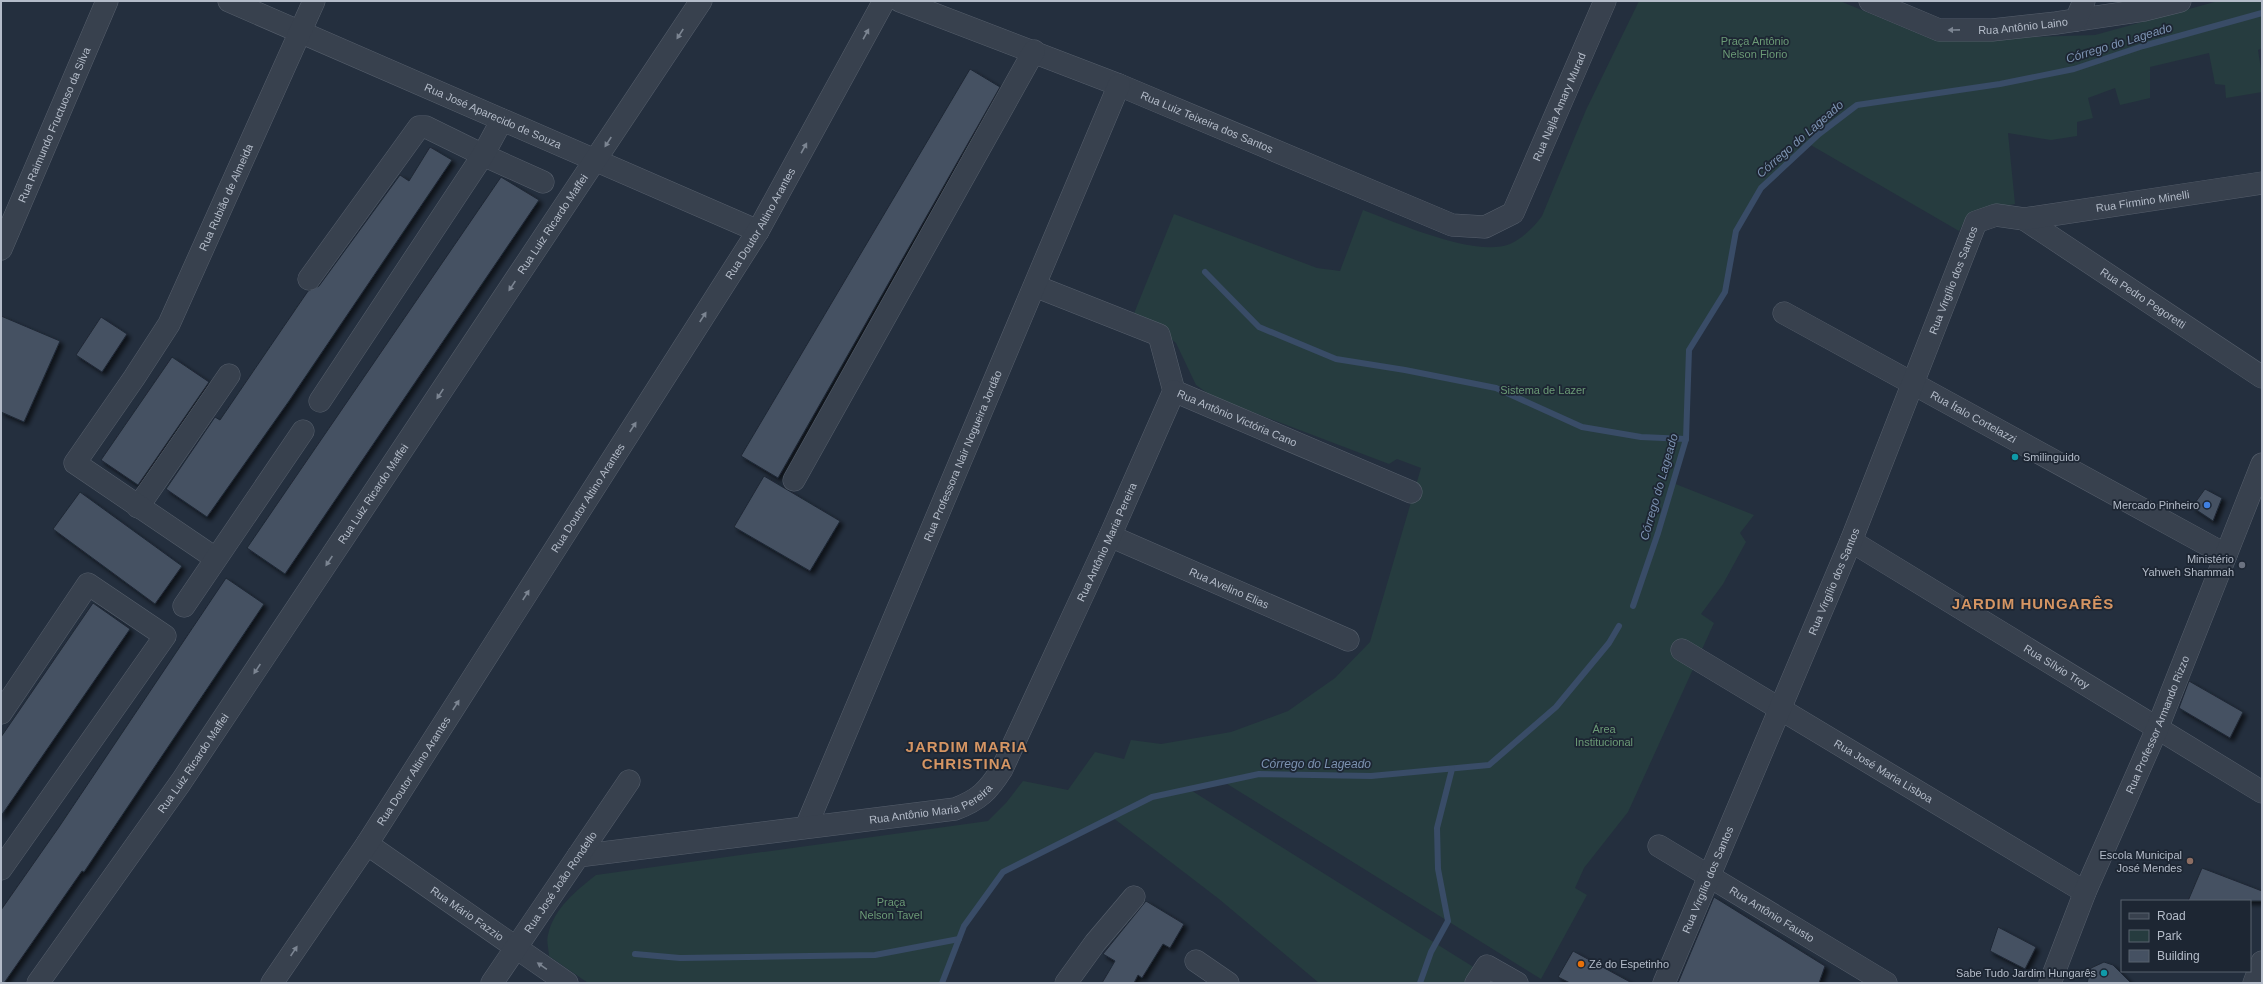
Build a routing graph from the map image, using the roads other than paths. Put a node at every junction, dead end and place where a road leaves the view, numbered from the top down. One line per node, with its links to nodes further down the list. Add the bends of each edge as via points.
1 (107, 1): 22 (street, Rua Raimundo Fructuoso da Silva)
2 (229, 1): 11 (street, Rua José Aparecido de Souza)
3 (314, 1): 11 (street, Rua Rubião de Almeida)
4 (701, 1): 16 (street, Rua Luiz Ricardo Maffei, one-way to 16)
5 (884, 1): 21 (street, Rua Doutor Altino Arantes, one-way to 5)
6 (900, 1): 12 (street, Rua Luiz Teixeira dos Santos)
7 (1605, 1): 19 (street, Rua Najla Amary Murad)
8 (1870, 1): 10 (street, Rua Antônio Laino, one-way to 8, via 1992,30 1939,30)
9 (2180, 1): 10 (street, Rua Antônio Laino, via 2144,10)
10 (2080, 10)
11 (300, 32): 14 (street, Rua José Aparecido de Souza); 35 (street, Rua Rubião de Almeida, via 169,324 75,463)
12 (1034, 51): 13 (street, Rua Luiz Teixeira dos Santos); 33 (street)
13 (1119, 85): 19 (street, Rua Luiz Teixeira dos Santos, via 1452,225 1485,227); 24 (street, Rua Professora Nair Nogueira Jordão)
14 (502, 120): 15 (street); 16 (street, Rua José Aparecido de Souza)
15 (483, 156): 17 (street); 23 (street, via 426,127 419,127); 30 (street)
16 (596, 161): 21 (street, Rua José Aparecido de Souza); 60 (street, Rua Luiz Ricardo Maffei, one-way to 60, via 181,782)
17 (543, 182)
18 (2262, 183): 20 (street, Rua Firmino Minelli)
19 (1513, 213)
20 (2024, 219): 27 (street, Rua Pedro Pegoretti); 28 (street, Rua Virgílio dos Santos, via 1996,215 1976,222)
21 (758, 231): 49 (street, Rua Doutor Altino Arantes, one-way to 21)
22 (1, 249)
23 (309, 279)
24 (1034, 286): 29 (street, Rua Antônio Victória Cano, via 1159,335); 48 (street, Rua Professora Nair Nogueira Jordão)
25 (1784, 313): 28 (street, Rua Ítalo Cortelazzi)
26 (229, 375): 35 (street)
27 (2262, 377)
28 (1913, 384): 37 (street, Rua Virgílio dos Santos); 38 (street, Rua Ítalo Cortelazzi)
29 (1174, 391): 34 (street, Rua Antônio Victória Cano); 36 (street, Rua Antônio Maria Pereira)
30 (320, 401)
31 (303, 431): 39 (street)
32 (2262, 464): 38 (street, Rua Professor Armando Rizzo)
33 (794, 480)
34 (1411, 492)
35 (138, 507): 39 (street)
36 (1110, 536): 41 (street, Rua Avelino Elias); 48 (street, Rua Antônio Maria Pereira, via 1002,769 989,789 973,802 955,809)
37 (1851, 541): 43 (street, Rua Virgílio dos Santos); 45 (street, Rua Sílvio Troy)
38 (2226, 555): 45 (street, Rua Professor Armando Rizzo)
39 (215, 558): 40 (street)
40 (184, 606)
41 (1348, 640)
42 (1682, 650): 43 (street, Rua José Maria Lisboa)
43 (1781, 708): 53 (street, Rua Virgílio dos Santos); 54 (street, Rua José Maria Lisboa)
44 (1, 713): 52 (street, via 88,584 165,636)
45 (2158, 728): 47 (street, Rua Sílvio Troy); 54 (street, Rua Professor Armando Rizzo)
46 (629, 781): 51 (street, Rua José João Rondello)
47 (2262, 792)
48 (806, 827): 51 (street, Rua Antônio Maria Pereira)
49 (367, 844): 56 (street, Rua Mário Fazzio); 61 (street, Rua Doutor Altino Arantes, one-way to 49)
50 (1658, 846): 53 (street, Rua Antônio Fausto)
51 (578, 856): 56 (street, Rua José João Rondello)
52 (1, 869)
53 (1709, 875): 67 (street, Rua Virgílio dos Santos); 68 (street, Rua Antônio Fausto)
54 (2085, 892): 69 (street, Rua Professor Armando Rizzo)
55 (1134, 897): 64 (street)
56 (517, 948): 62 (street, Rua José João Rondello); 63 (street, Rua Mário Fazzio, one-way to 56)
57 (1196, 961): 65 (street)
58 (2262, 962): 70 (street)
59 (1482, 975): 66 (street)
60 (38, 983)
61 (272, 983)
62 (492, 983)
63 (567, 983)
64 (1066, 983)
65 (1228, 983)
66 (1516, 983)
67 (1664, 983)
68 (1886, 983)
69 (2050, 983)
70 (2254, 983)

